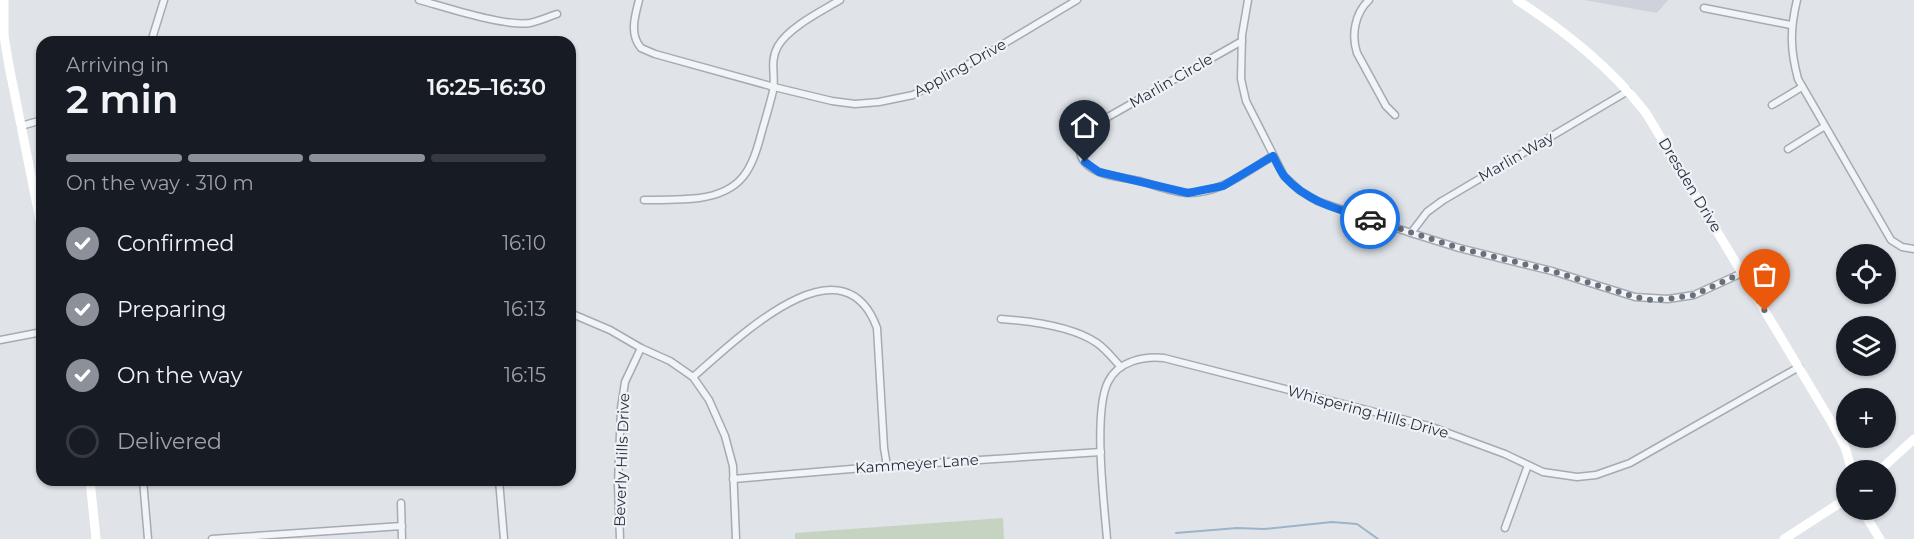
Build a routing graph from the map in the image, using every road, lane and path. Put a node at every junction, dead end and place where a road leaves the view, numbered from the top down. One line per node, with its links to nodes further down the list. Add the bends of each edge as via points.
1 (4, 0): 23 (street, via 4,36)
2 (164, 0): 15 (street)
3 (419, 0): 11 (street)
4 (639, 0): 17 (street, Appling Drive, via 634,20 641,48)
5 (840, 0): 17 (street, via 799,26 778,45 773,58)
6 (1077, 0): 17 (street, Appling Drive, via 913,95 855,104)
7 (1248, 0): 16 (street)
8 (1369, 0): 21 (street, via 1359,11 1354,46 1386,106)
9 (1517, 0): 19 (street, Dresden Drive, via 1568,35)
10 (1797, 0): 14 (street)
11 (433, 2): 13 (street, via 519,24)
12 (1704, 8): 14 (street)
13 (557, 14)
14 (1791, 25): 18 (street, via 1795,67)
15 (153, 36)
16 (1242, 41): 26 (street, via 1241,79 1246,101); 26 (street, Marlin Circle, via 1099,122 1082,138 1081,153 1085,162 1099,172 1188,193 1223,186)
17 (774, 87): 28 (street, via 754,161 735,185 700,198)
18 (1802, 87): 20 (street); 24 (street)
19 (1628, 91): 29 (street, Marlin Way, via 1442,201 1427,212); 31 (street, Dresden Drive, via 1646,113)
20 (1772, 105)
21 (1395, 115)
22 (36, 122): 23 (street)
23 (21, 126): 27 (street)
24 (1825, 126): 25 (street); 30 (street, via 1891,240 1902,248)
25 (1788, 148)
26 (1273, 156): 29 (street, via 1284,176 1317,201)
27 (36, 200)
28 (644, 201)
29 (1411, 233): 31 (street, via 1652,300 1694,295)
30 (1914, 249)
31 (1742, 273): 38 (street, Dresden Drive)
32 (576, 316): 36 (street)
33 (1001, 319): 37 (street, via 1031,321 1096,342)
34 (36, 333): 35 (street)
35 (0, 340)
36 (641, 348): 39 (street); 60 (street, Beverly Hills Drive, via 625,382 621,408)
37 (1121, 367): 41 (street, via 1108,382 1104,394); 44 (street, Whispering Hills Drive, via 1148,357 1164,358 1429,426)
38 (1799, 367): 42 (street, Dresden Drive); 44 (street, Whispering Hills Drive, via 1613,470 1596,475 1561,476)
39 (693, 377): 45 (street, via 751,327 780,308 825,289 851,295 872,314 877,328); 46 (street, via 709,400 724,436)
40 (1914, 439): 43 (street)
41 (1101, 452): 45 (street, Kammeyer Lane); 62 (street)
42 (1849, 460)
43 (1891, 460)
44 (1528, 465): 54 (street)
45 (887, 466): 46 (street, Kammeyer Lane)
46 (733, 479): 61 (street)
47 (91, 486): 55 (street)
48 (144, 486): 56 (street)
49 (500, 486): 59 (street)
50 (401, 503): 53 (street)
51 (1836, 505): 63 (street)
52 (1868, 520): 64 (street)
53 (402, 526): 57 (street); 58 (street)
54 (1505, 528)
55 (96, 539)
56 (148, 539)
57 (212, 539)
58 (402, 539)
59 (504, 539)
60 (620, 539)
61 (736, 539)
62 (1107, 539)
63 (1784, 539)
64 (1880, 539)

